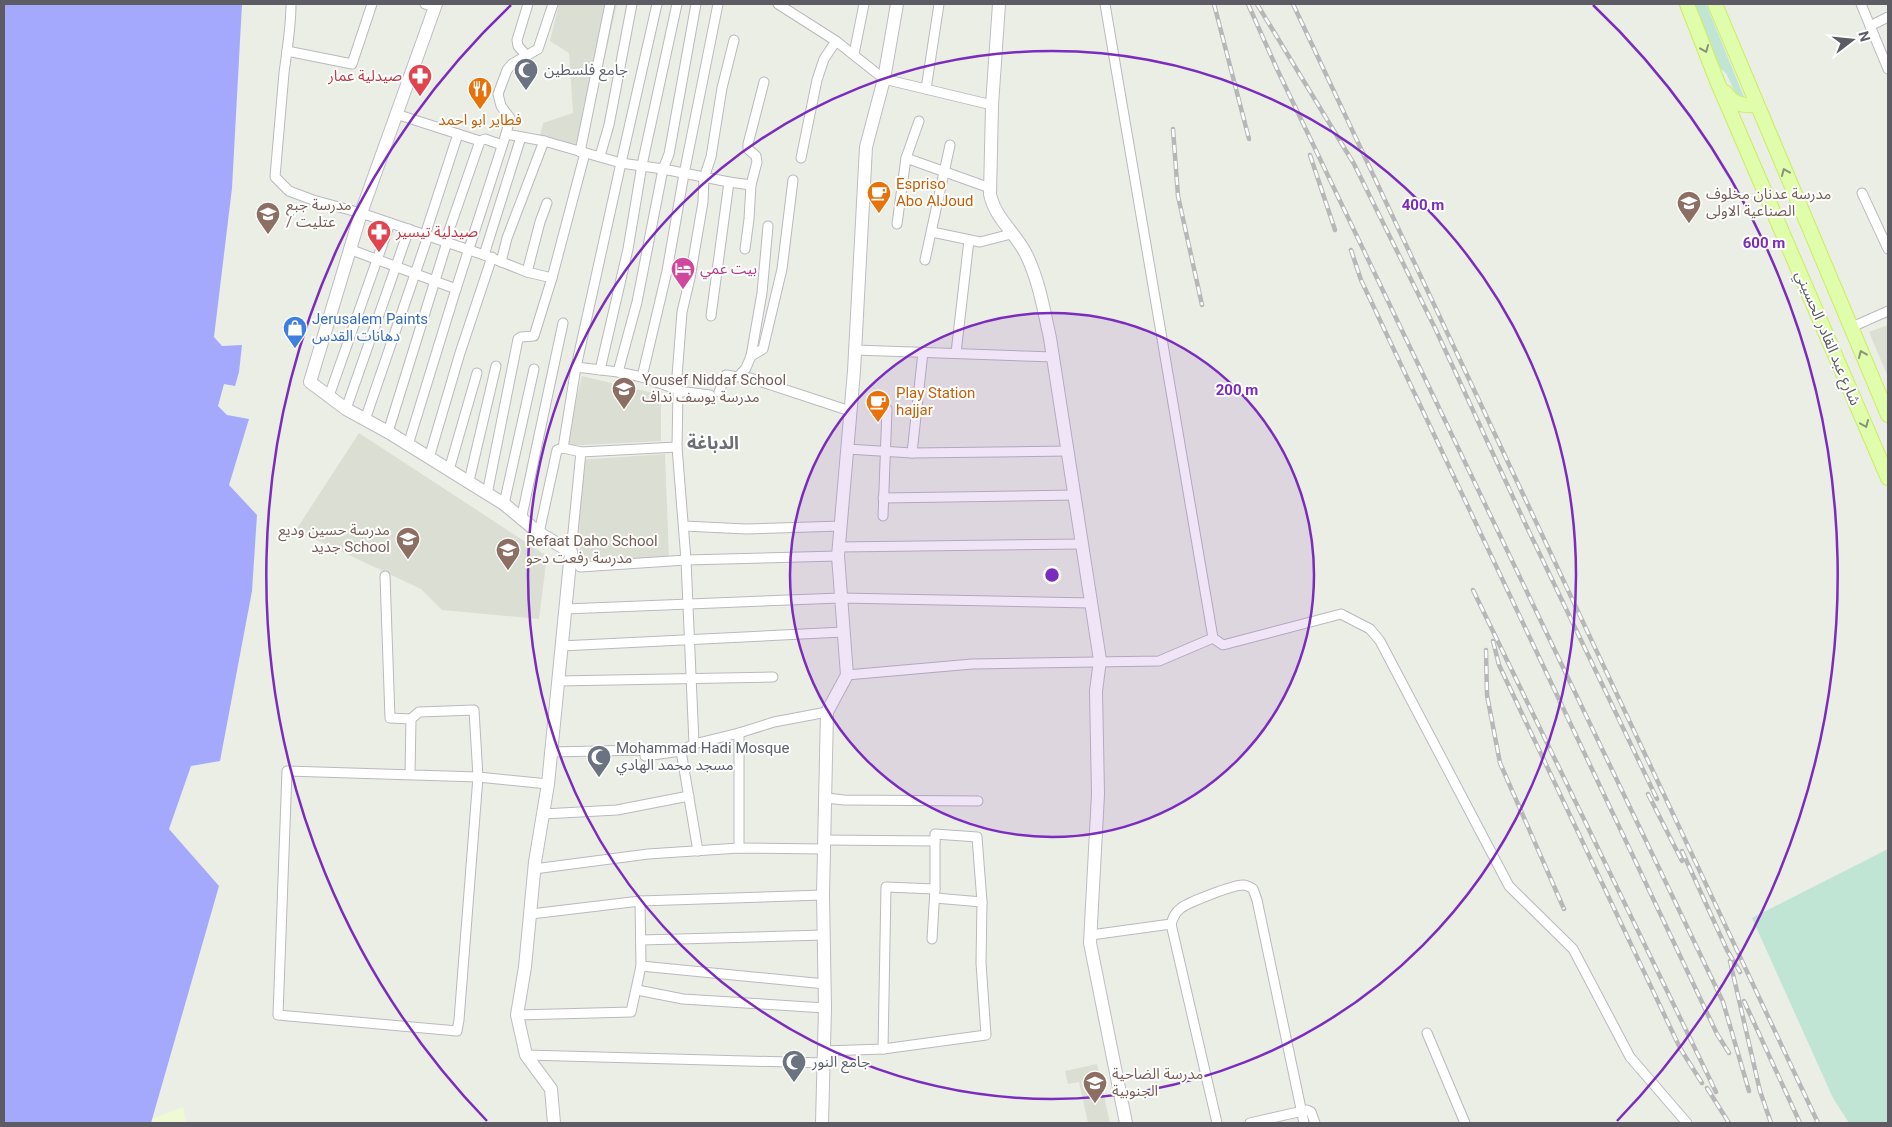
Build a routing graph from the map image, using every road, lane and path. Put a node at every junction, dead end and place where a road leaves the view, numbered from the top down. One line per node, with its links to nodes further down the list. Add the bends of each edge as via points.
1 (291, 4): 25 (street)
2 (372, 4): 25 (street, via 352,64)
3 (528, 4): 27 (street, via 517,40)
4 (553, 4): 27 (street, via 538,48)
5 (632, 4): 45 (street)
6 (656, 4): 48 (street)
7 (677, 4): 49 (street)
8 (696, 4): 50 (street)
9 (718, 4): 52 (street)
10 (778, 4): 24 (street)
11 (864, 4): 26 (street)
12 (896, 4): 29 (street)
13 (938, 4): 32 (street)
14 (999, 4): 33 (street)
15 (1105, 4): 140 (street)
16 (1687, 4): 30 (main road, شارع عبد القادر الحسيني, one-way to 30)
17 (1715, 4): 34 (main road, شارع عبد القادر الحسيني)
18 (1861, 4): 22 (street)
19 (432, 5): 35 (street)
20 (607, 5): 44 (street)
21 (1888, 18): 22 (street)
22 (1870, 26): 28 (street)
23 (734, 40): 53 (street)
24 (836, 41): 26 (street); 46 (street, via 824,59 817,80)
25 (287, 51): 60 (street, via 275,177 289,191)
26 (854, 54): 29 (street)
27 (526, 55): 38 (street, via 507,70 498,94 501,106 510,118)
28 (1888, 69)
29 (884, 79): 32 (street); 88 (street, via 866,148)
30 (1717, 80): 34 (main road, via 1731,100 1743,106); 119 (main road, شارع عبد القادر الحسيني, one-way to 119)
31 (764, 82): 56 (street, via 748,144 748,149 757,159)
32 (926, 89): 33 (street)
33 (992, 105): 57 (street)
34 (1756, 105): 87 (main road, شارع عبد القادر الحسيني, one-way to 34)
35 (396, 114): 37 (street); 60 (street)
36 (919, 121): 47 (street)
37 (458, 134): 40 (street); 67 (street)
38 (506, 134): 39 (street); 42 (street)
39 (521, 137): 41 (street); 74 (street)
40 (480, 141): 42 (street, via 485,139); 69 (street)
41 (544, 141): 44 (street); 77 (street)
42 (502, 145): 72 (street)
43 (950, 146): 51 (street)
44 (583, 152): 45 (street); 81 (street)
45 (600, 156): 48 (street)
46 (801, 158)
47 (906, 158): 51 (street); 62 (street)
48 (621, 163): 49 (street); 94 (street)
49 (642, 165): 50 (street); 96 (street, via 628,250)
50 (664, 169): 52 (street); 97 (street, via 637,302)
51 (945, 173): 57 (street); 65 (street)
52 (684, 174): 53 (street); 99 (street, via 667,271)
53 (704, 178): 55 (street); 101 (street, via 703,202 682,312)
54 (793, 180): 91 (street, via 782,269 764,349)
55 (729, 182): 56 (street); 85 (street)
56 (751, 185): 71 (street)
57 (990, 188): 66 (street, via 994,208)
58 (1862, 193): 73 (street)
59 (547, 203): 79 (street)
60 (360, 213): 61 (street); 70 (street)
61 (390, 223): 64 (street); 75 (street)
62 (897, 224)
63 (768, 226): 91 (street)
64 (408, 229): 67 (street); 78 (street)
65 (932, 232): 68 (street); 76 (street)
66 (1011, 234): 68 (street, via 980,242); 92 (street, via 1023,248 1031,266)
67 (426, 235): 69 (street); 80 (street)
68 (968, 240): 90 (street)
69 (446, 242): 72 (street); 82 (street)
70 (349, 249): 75 (street); 102 (street, via 310,382)
71 (745, 249)
72 (469, 250): 74 (street); 83 (street)
73 (1888, 250)
74 (488, 256): 77 (street); 117 (street)
75 (378, 259): 78 (street); 102 (street)
76 (925, 260)
77 (501, 262): 79 (street)
78 (397, 266): 80 (street); 103 (street)
79 (527, 272): 81 (street)
80 (414, 273): 82 (street); 107 (street)
81 (552, 278): 121 (street, via 534,336 518,339)
82 (434, 281): 83 (street); 108 (street)
83 (456, 289): 109 (street)
84 (1888, 311): 87 (street)
85 (711, 316)
86 (563, 323): 126 (street)
87 (1852, 327): 106 (main road, شارع عبد القادر الحسيني, one-way to 87)
88 (855, 350): 89 (street); 105 (street)
89 (923, 352): 90 (street); 116 (street)
90 (956, 353): 92 (street)
91 (752, 356): 101 (street, via 738,377 726,375 715,393)
92 (1054, 356): 113 (street)
93 (496, 366): 120 (street)
94 (576, 367): 96 (street); 111 (street)
95 (534, 369): 124 (street)
96 (600, 370): 97 (street)
97 (618, 372): 99 (street)
98 (476, 373): 118 (street)
99 (642, 377): 101 (street)
100 (750, 378): 105 (street)
101 (677, 390): 110 (street)
102 (329, 396): 103 (street)
103 (346, 409): 107 (street)
104 (887, 409): 115 (street)
105 (850, 411): 112 (street)
106 (1888, 415)
107 (365, 420): 108 (street)
108 (388, 432): 109 (street)
109 (408, 445): 117 (street)
110 (677, 447): 114 (street); 127 (street)
111 (563, 448): 114 (street); 129 (street, via 557,450)
112 (847, 449): 115 (street); 128 (street)
113 (1068, 451): 116 (street); 122 (street)
114 (580, 452): 131 (street)
115 (885, 452): 116 (street); 123 (street)
116 (912, 453)
117 (429, 458): 118 (street)
118 (449, 470): 120 (street)
119 (1888, 478)
120 (469, 481): 121 (street)
121 (487, 494): 124 (street)
122 (1074, 495): 123 (street); 130 (street)
123 (883, 498): 125 (street)
124 (504, 504): 126 (street)
125 (882, 516)
126 (521, 520): 129 (street)
127 (684, 526): 128 (street, via 770,529); 133 (street)
128 (841, 526): 132 (street)
129 (539, 534): 131 (street)
130 (1082, 544): 132 (street); 136 (street)
131 (571, 552): 133 (street, via 580,567); 138 (street)
132 (838, 552): 133 (street); 135 (street)
133 (686, 560): 137 (street)
134 (384, 576): 149 (street, via 390,718)
135 (840, 598): 136 (street); 137 (street); 139 (street)
136 (1091, 603): 143 (street)
137 (688, 604): 138 (street); 141 (street)
138 (565, 609): 142 (street)
139 (843, 632): 141 (street); 144 (street)
140 (1213, 638): 143 (street, via 1159,661); 194 (street, via 1223,645 1341,614 1370,629 1380,641 1509,886 1573,949 1630,1057)
141 (690, 639): 142 (street); 146 (street)
142 (561, 646): 147 (street)
143 (1100, 660): 144 (street, via 972,664); 173 (street, via 1096,691 1098,794)
144 (846, 675): 148 (street)
145 (773, 677): 146 (street)
146 (691, 678): 147 (street); 151 (street)
147 (558, 681): 153 (street)
148 (827, 712): 150 (street, via 774,722); 158 (street)
149 (411, 719): 154 (street); 155 (street, via 420,712 474,710)
150 (740, 733): 151 (street); 163 (street)
151 (694, 744): 152 (street)
152 (681, 751): 153 (street, via 645,756 645,750); 157 (street)
153 (550, 752): 156 (street)
154 (410, 775): 155 (street); 155 (street, via 286,771 278,1015 457,1031)
155 (478, 777): 156 (street)
156 (548, 784): 160 (street)
157 (689, 796): 160 (street, via 617,810); 164 (street)
158 (826, 798): 159 (street); 162 (street)
159 (978, 801)
160 (543, 814): 165 (street)
161 (935, 841): 162 (street); 166 (street); 169 (street, via 935,834 977,837)
162 (824, 845): 163 (street); 167 (street)
163 (739, 848): 164 (street)
164 (698, 851): 165 (street)
165 (534, 869): 170 (street)
166 (935, 894): 169 (street); 174 (street); 182 (street, via 886,887)
167 (823, 895): 168 (street); 172 (street)
168 (640, 901): 170 (street); 175 (street)
169 (982, 902): 182 (street, via 981,963 986,1035)
170 (531, 914): 180 (street)
171 (1171, 924): 173 (street); 185 (street, via 1174,915 1189,904 1234,886 1245,885 1253,889); 189 (street)
172 (824, 935): 175 (street); 177 (street)
173 (1091, 935): 188 (street)
174 (932, 939)
175 (641, 940): 176 (street)
176 (641, 966): 177 (street); 178 (street)
177 (825, 984): 179 (street)
178 (637, 990): 179 (street, via 684,999); 180 (street, via 631,1012)
179 (825, 1008): 184 (street)
180 (517, 1015): 183 (street)
181 (1427, 1033): 193 (street)
182 (883, 1049): 184 (street)
183 (526, 1055): 184 (street); 186 (street, via 551,1090)
184 (824, 1057): 187 (street)
185 (1302, 1111): 190 (street); 191 (street); 192 (street, via 1311,1112)
186 (554, 1123)
187 (822, 1123)
188 (1126, 1123)
189 (1217, 1123)
190 (1250, 1123)
191 (1304, 1123)
192 (1315, 1123)
193 (1465, 1123)
194 (1687, 1123)

